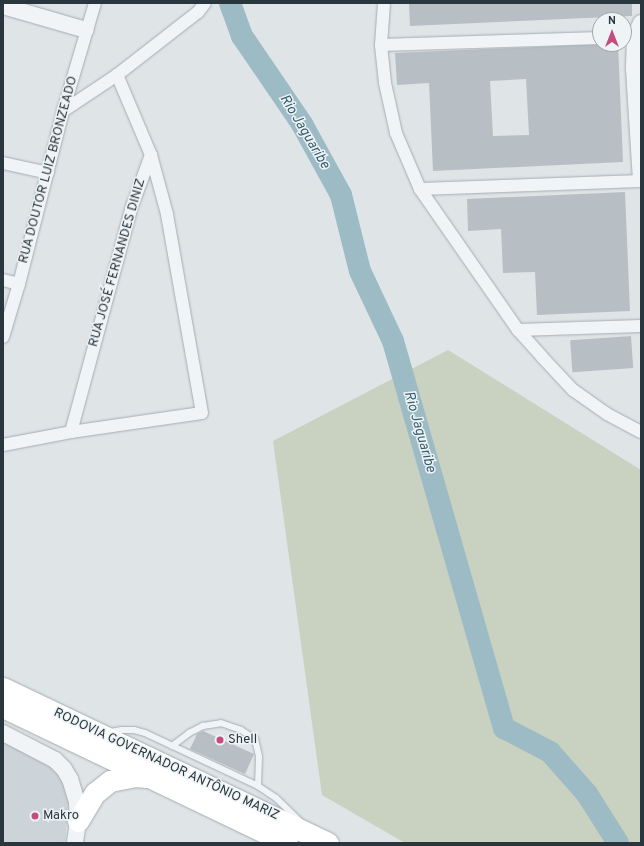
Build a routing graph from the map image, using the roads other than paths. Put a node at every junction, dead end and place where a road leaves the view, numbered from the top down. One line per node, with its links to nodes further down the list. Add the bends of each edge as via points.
1 (95, 3): 5 (street, RUA DOUTOR LUIZ BRONZEADO)
2 (205, 3): 10 (street, via 198,12)
3 (384, 3): 8 (street)
4 (3, 6): 5 (street)
5 (86, 30): 11 (street, RUA DOUTOR LUIZ BRONZEADO)
6 (633, 32): 9 (street)
7 (592, 38): 8 (street)
8 (381, 45): 16 (street, via 385,82 396,133)
9 (638, 69): 15 (street)
10 (117, 75): 11 (street); 12 (street)
11 (63, 111): 14 (street, RUA DOUTOR LUIZ BRONZEADO)
12 (151, 155): 22 (street, RUA JOSÉ FERNANDES DINIZ, via 131,209); 22 (street, via 167,214 202,413)
13 (3, 163): 14 (street)
14 (48, 173): 18 (street, RUA DOUTOR LUIZ BRONZEADO)
15 (641, 180): 16 (street)
16 (420, 189): 20 (street)
17 (3, 280): 18 (street)
18 (19, 284): 21 (street, RUA DOUTOR LUIZ BRONZEADO)
19 (641, 326): 20 (street)
20 (518, 330): 23 (street, via 573,390 607,414)
21 (3, 337)
22 (71, 432): 24 (street)
23 (641, 432)
24 (3, 445)
25 (3, 688): 28 (highway, RODOVIA GOVERNADOR ANTÔNIO MARIZ)
26 (3, 707): 30 (highway, RODOVIA GOVERNADOR ANTÔNIO MARIZ)
27 (3, 733): 32 (street, via 55,760 64,769 74,790)
28 (101, 734): 29 (lane, via 134,730); 33 (highway, RODOVIA GOVERNADOR ANTÔNIO MARIZ)
29 (172, 746): 31 (lane); 31 (lane, via 188,733 203,726 221,723 241,730 255,739 259,757)
30 (153, 778): 32 (highway, via 135,776 110,781 95,793); 35 (highway, RODOVIA GOVERNADOR ANTÔNIO MARIZ)
31 (258, 786): 33 (lane, via 291,810)
32 (78, 821): 34 (street)
33 (321, 839)
34 (74, 843)
35 (287, 843)

